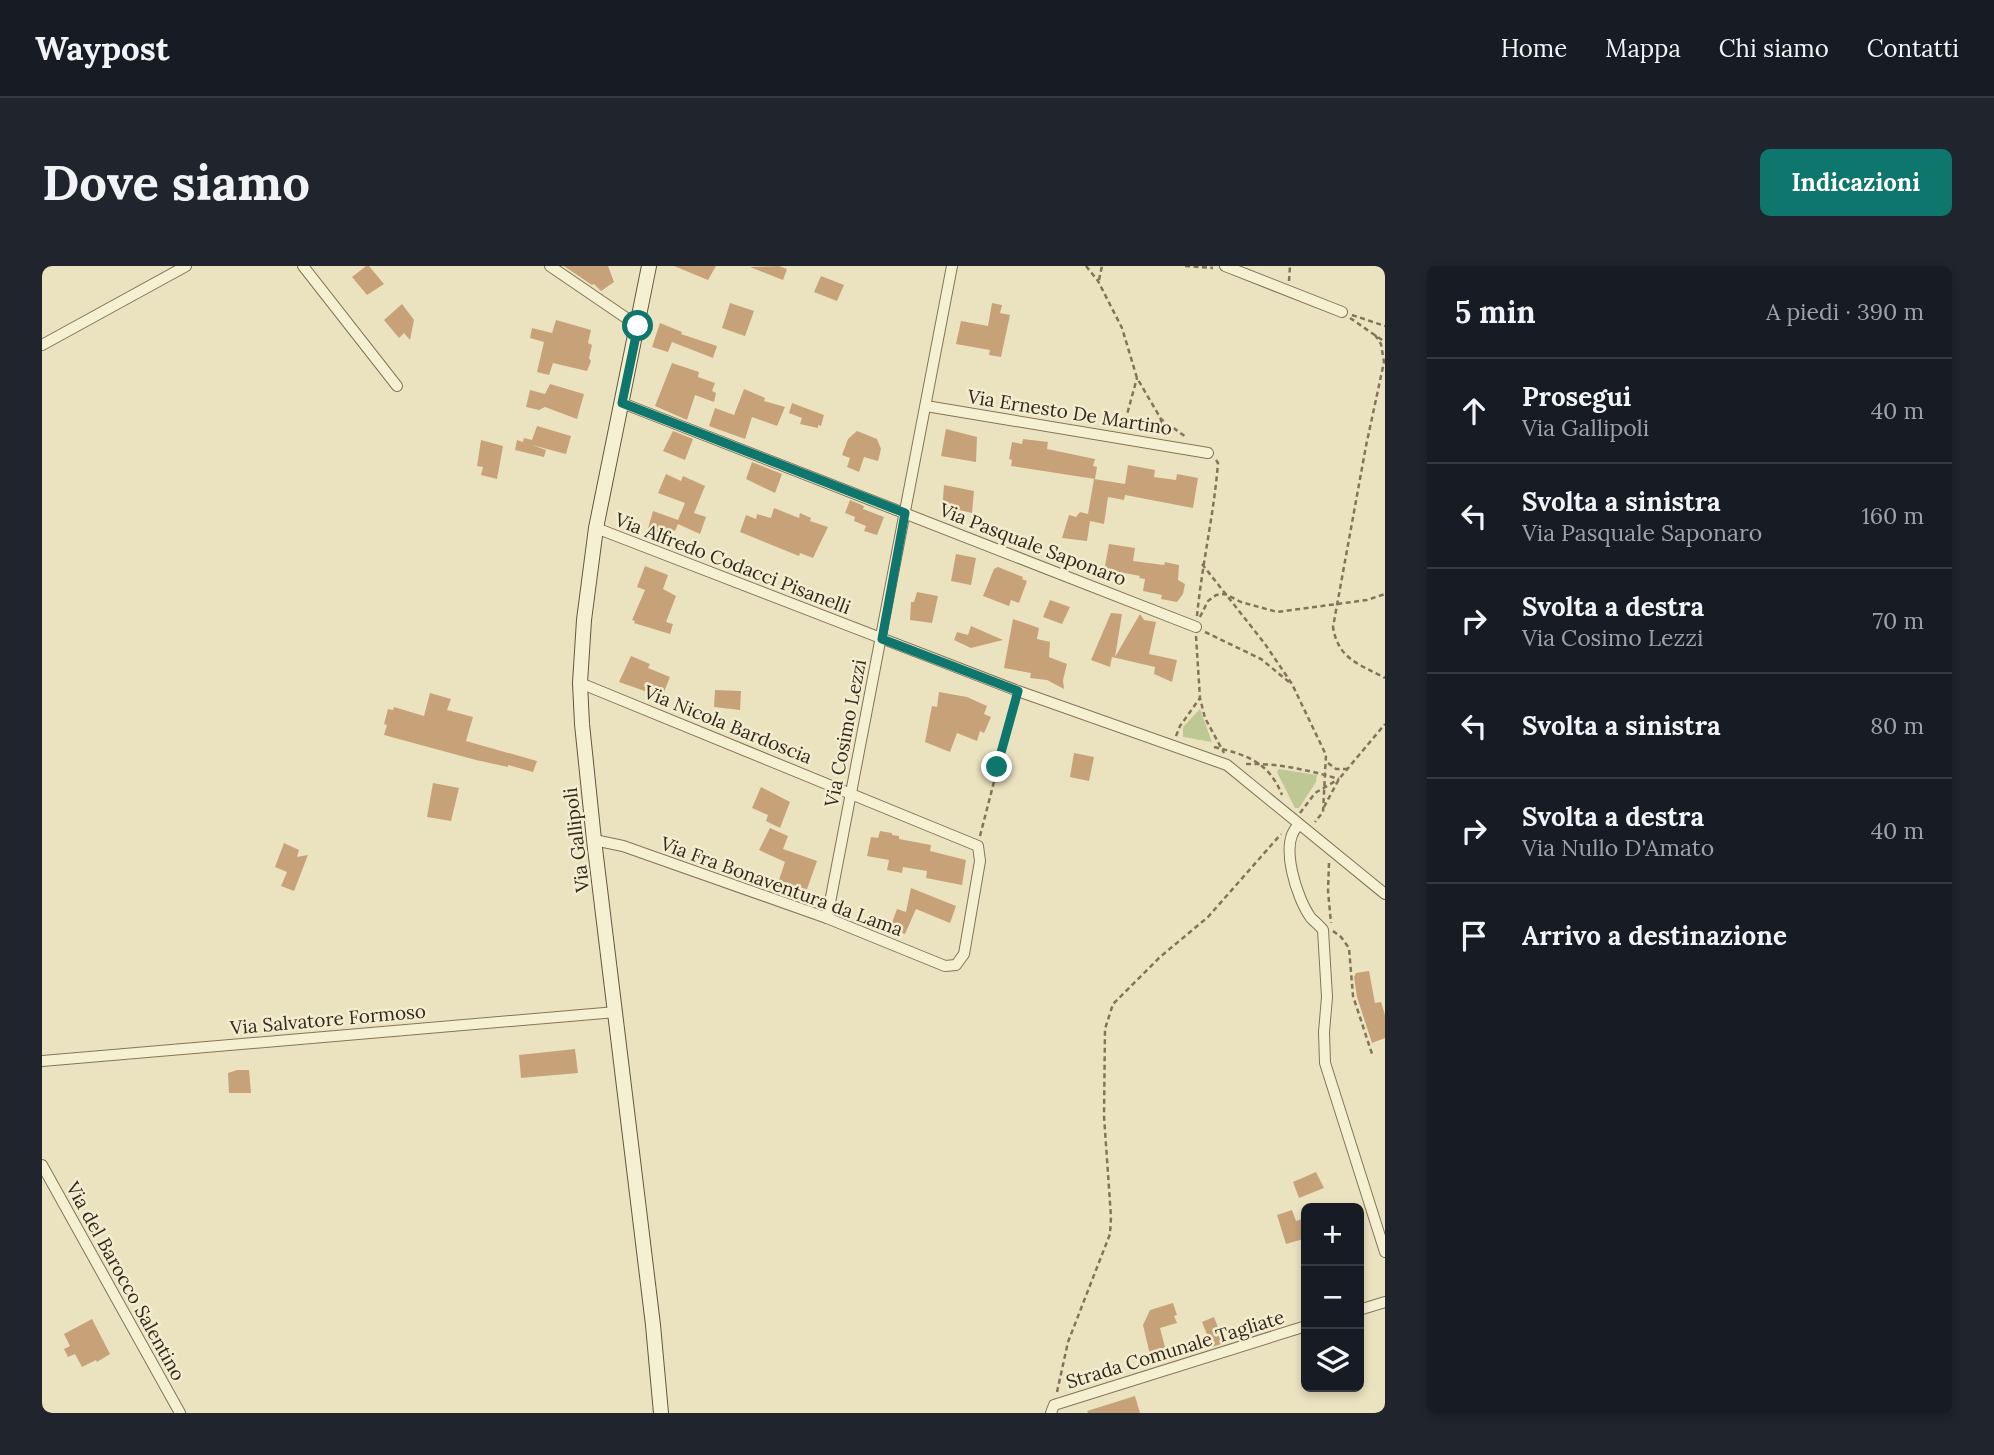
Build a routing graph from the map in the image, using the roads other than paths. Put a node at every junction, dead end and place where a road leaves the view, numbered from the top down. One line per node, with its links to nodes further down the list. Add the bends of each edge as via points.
1 (186, 266): 9 (street)
2 (303, 266): 10 (street)
3 (550, 266): 8 (street)
4 (649, 266): 8 (main road, Via Gallipoli)
5 (952, 266): 12 (street, Via Cosimo Lezzi)
6 (1226, 266): 7 (street)
7 (1342, 312)
8 (638, 326): 11 (main road, Via Gallipoli)
9 (42, 345)
10 (397, 386)
11 (622, 403): 14 (street, Via Pasquale Saponaro); 15 (main road, Via Gallipoli)
12 (926, 406): 13 (street, Via Ernesto De Martino); 14 (street, Via Cosimo Lezzi)
13 (1208, 453)
14 (905, 513): 16 (street, Via Pasquale Saponaro); 17 (street, Via Cosimo Lezzi)
15 (596, 528): 17 (street, Via Alfredo Codacci Pisanelli); 18 (main road, Via Gallipoli)
16 (1196, 627)
17 (882, 639): 19 (street, Via Cosimo Lezzi); 20 (street, Via Alfredo Codacci Pisanelli, via 1227,765)
18 (580, 683): 19 (street, Via Nicola Bardoscia); 21 (main road, Via Gallipoli)
19 (851, 793): 23 (street, Via Cosimo Lezzi); 24 (street, Via Nicola Bardoscia, via 978,846 980,861 964,954)
20 (1299, 825): 22 (street); 29 (street, via 1291,834 1290,865 1311,918 1323,930 1325,1063)
21 (594, 840): 23 (street, Via Fra Bonaventura da Lama, via 623,846); 25 (main road, Via Gallipoli)
22 (1385, 894)
23 (827, 918): 24 (street, Via Fra Bonaventura da Lama, via 945,966)
24 (956, 965)
25 (617, 1012): 26 (street, Via Salvatore Formoso); 34 (main road, Via Gallipoli)
26 (42, 1061)
27 (42, 1164): 28 (street, Via del Barocco Salentino)
28 (47, 1186): 35 (street, Via del Barocco Salentino)
29 (1385, 1252)
30 (1385, 1302): 31 (street)
31 (1364, 1308)
32 (1301, 1328): 33 (street, Strada Comunale Tagliate)
33 (1052, 1409)
34 (662, 1412)
35 (180, 1413)

